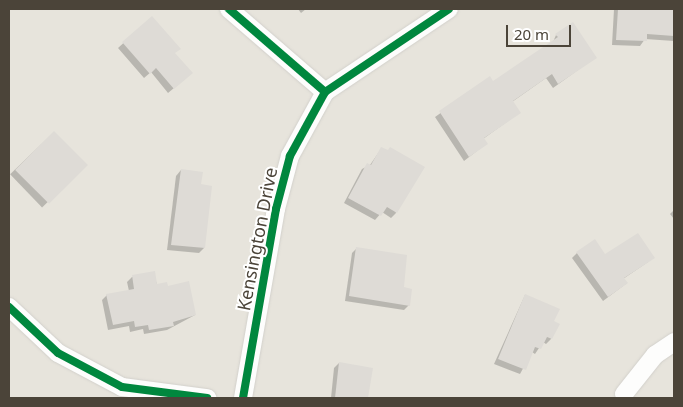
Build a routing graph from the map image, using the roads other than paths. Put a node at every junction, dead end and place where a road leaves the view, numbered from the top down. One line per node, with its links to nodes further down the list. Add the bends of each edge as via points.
1 (229, 9): 3 (street)
2 (448, 9): 3 (street, Kensington Drive)
3 (325, 92): 8 (street, Kensington Drive, via 290,156 276,209)
4 (9, 307): 7 (street, via 58,353 122,387)
5 (674, 342): 6 (street, via 654,355)
6 (624, 394)
7 (207, 398)
8 (242, 398)

